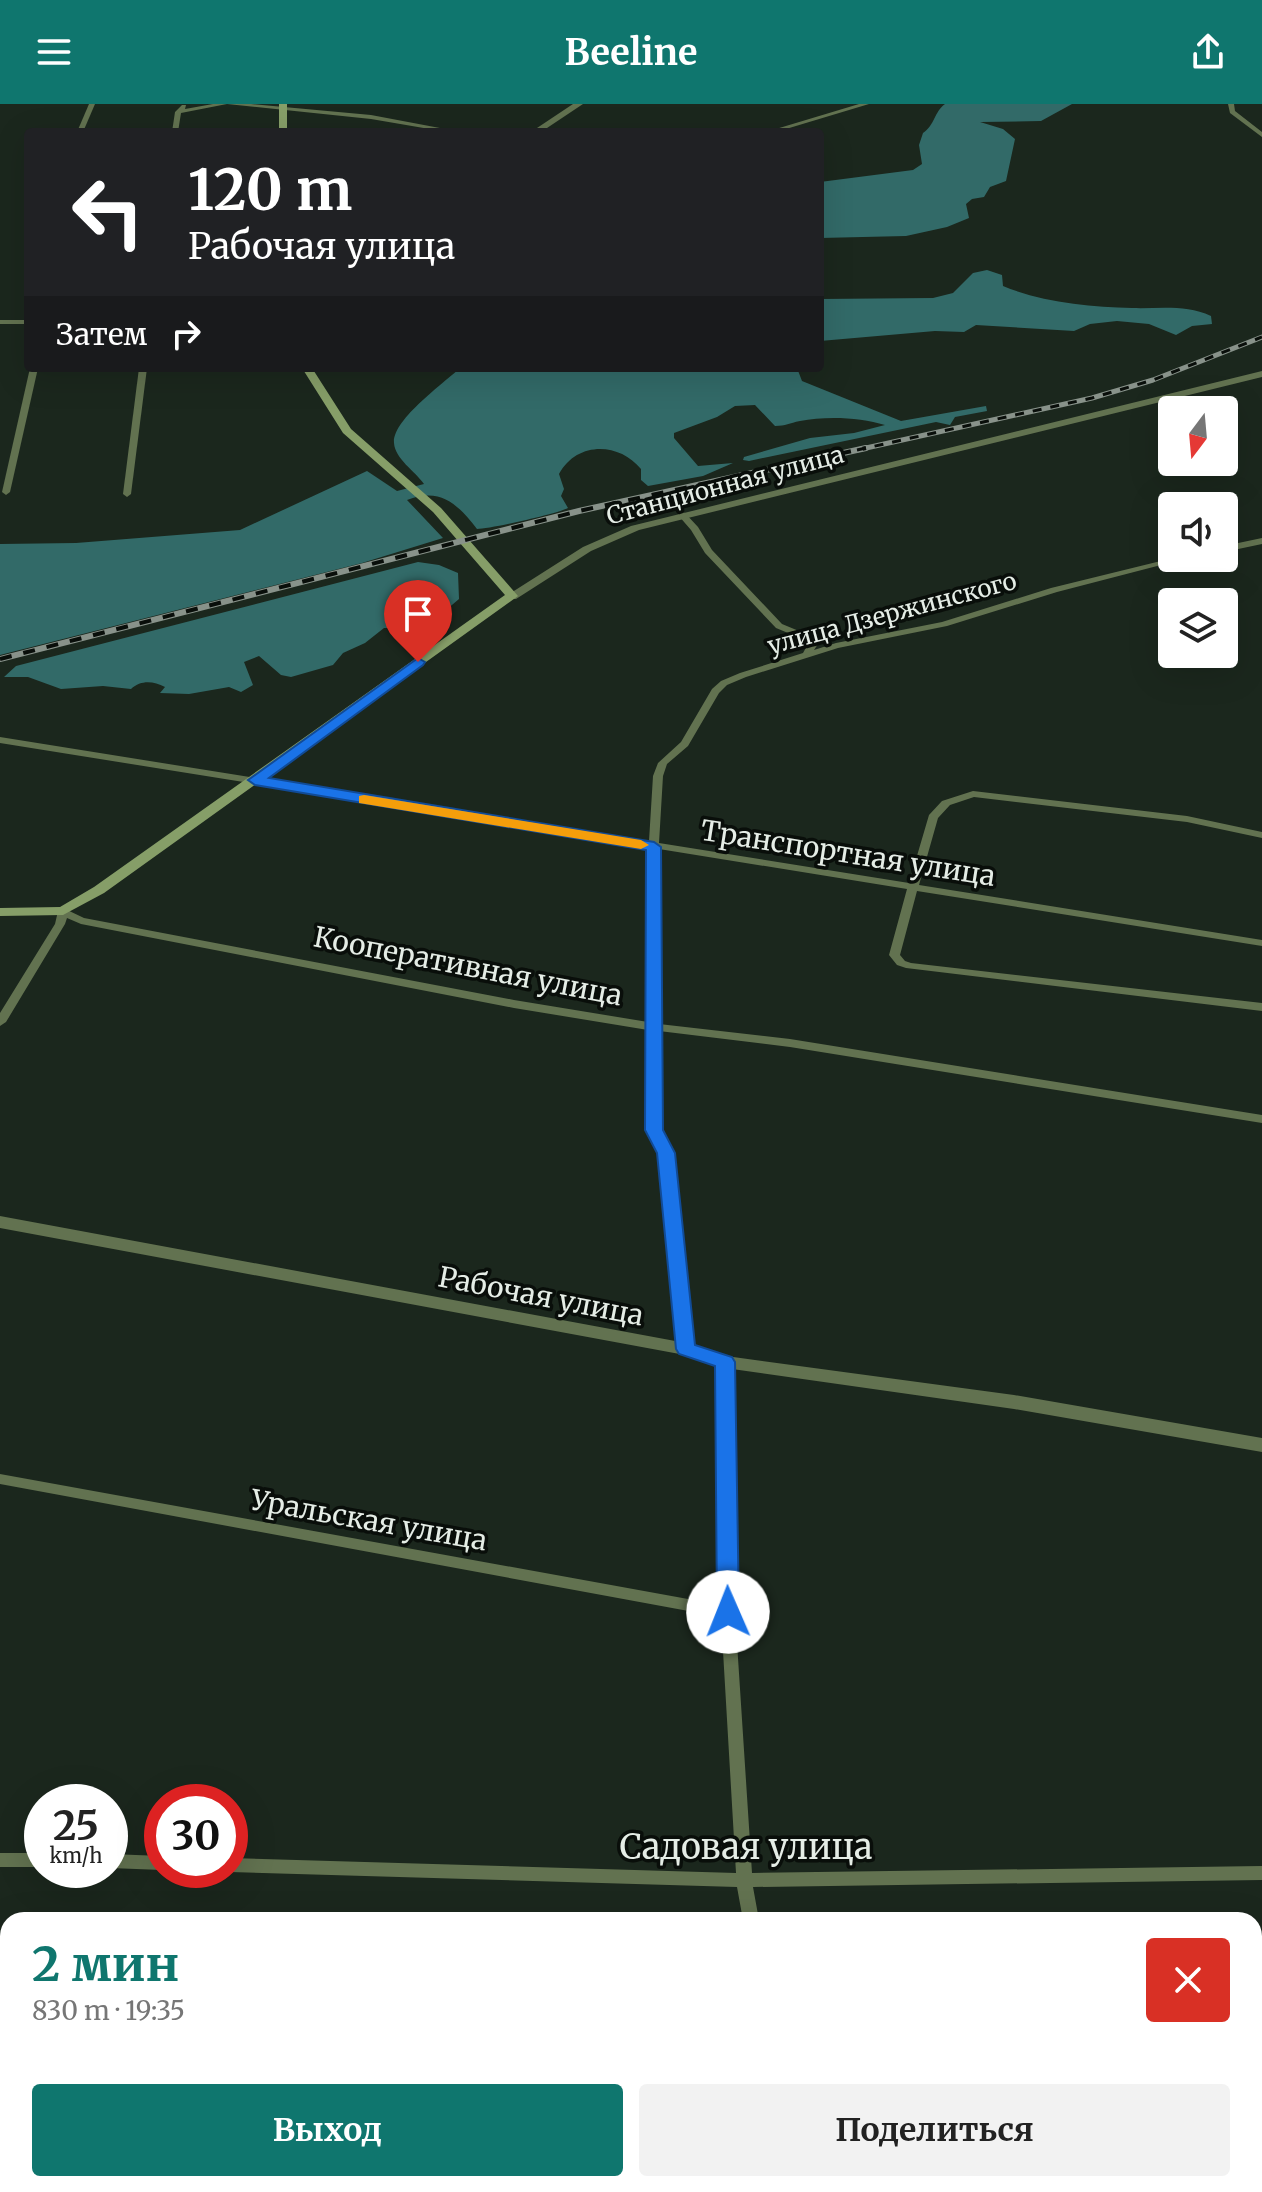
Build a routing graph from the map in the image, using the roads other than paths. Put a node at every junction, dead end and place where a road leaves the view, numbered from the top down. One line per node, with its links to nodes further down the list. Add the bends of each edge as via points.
1 (92, 104): 10 (street)
2 (186, 104): 9 (street)
3 (224, 104): 9 (street)
4 (230, 104): 8 (street)
5 (579, 104): 14 (street)
6 (866, 104): 15 (street)
7 (1231, 104): 16 (street, via 1232,112)
8 (283, 106): 12 (main road); 13 (street)
9 (178, 112): 11 (street)
10 (82, 128)
11 (176, 128)
12 (283, 128)
13 (435, 128)
14 (541, 128)
15 (783, 128)
16 (1262, 135)
17 (0, 322): 18 (street)
18 (24, 322)
19 (33, 372): 23 (street)
20 (142, 372): 24 (street)
21 (309, 372): 29 (main road, via 339,421 437,510)
22 (1262, 374): 25 (street, Станционная улица)
23 (6, 492)
24 (127, 494)
25 (682, 515): 29 (street, Станционная улица, via 601,541); 30 (street, via 708,551 779,626)
26 (1262, 541): 27 (street)
27 (1238, 546)
28 (1158, 564): 31 (street, улица Дзержинского, via 944,624)
29 (512, 596): 34 (main road, Станционная улица)
30 (808, 638): 31 (street); 32 (street, via 813,644)
31 (853, 642): 32 (street, улица Дзержинского)
32 (807, 654): 36 (street, улица Дзержинского, via 724,683 715,691 685,744 663,763)
33 (0, 740): 34 (street, Транспортная улица)
34 (255, 780): 36 (street, Транспортная улица); 38 (main road, Станционная улица)
35 (1262, 835): 37 (street, via 1187,819 973,794 946,803 933,817)
36 (654, 847): 37 (street, Транспортная улица); 43 (street)
37 (914, 888): 40 (street, Транспортная улица); 41 (street, via 895,946 897,960 910,966)
38 (63, 911): 39 (main road, Кооперативная улица); 42 (street); 43 (street, Кооперативная улица, via 81,921)
39 (0, 912)
40 (1262, 943)
41 (1262, 1007)
42 (0, 1022)
43 (654, 1027): 44 (street, Кооперативная улица, via 790,1043); 46 (street, via 654,1130 666,1153)
44 (1262, 1119)
45 (0, 1222): 46 (street, Рабочая улица)
46 (686, 1349): 47 (street, Рабочая улица)
47 (725, 1362): 48 (street, Рабочая улица, via 1014,1402); 50 (street)
48 (1262, 1445)
49 (0, 1479): 50 (street, Уральская улица)
50 (728, 1612): 55 (street)
51 (0, 1860): 52 (street)
52 (24, 1860)
53 (248, 1866): 55 (street, Садовая улица)
54 (1262, 1873): 55 (street, Садовая улица)
55 (744, 1880): 56 (street)
56 (750, 1912)

